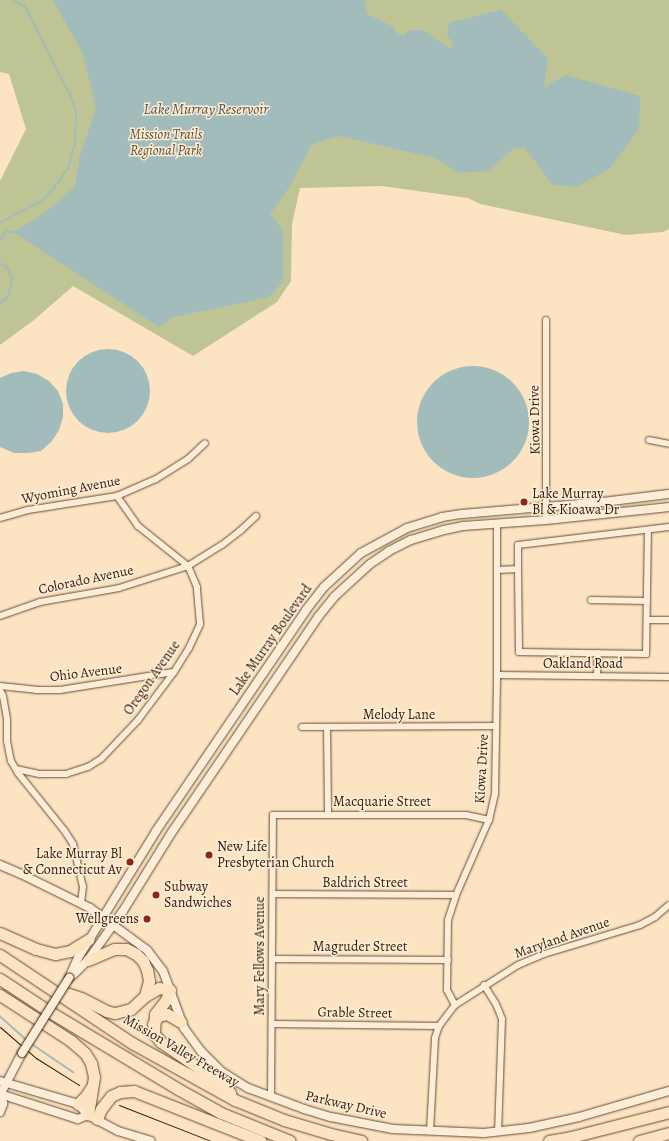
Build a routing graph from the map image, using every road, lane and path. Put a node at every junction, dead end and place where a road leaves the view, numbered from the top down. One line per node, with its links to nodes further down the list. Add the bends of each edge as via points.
1 (546, 320): 7 (street, Kiowa Drive)
2 (649, 440): 4 (street)
3 (204, 443): 6 (street, Wyoming Avenue, via 188,459 156,479)
4 (669, 444)
5 (669, 494): 7 (main road, Lake Murray Boulevard)
6 (117, 496): 10 (street, Wyoming Avenue, via 28,510); 15 (street, Oregon Avenue, via 138,526)
7 (546, 507): 11 (street, Kiowa Drive); 33 (main road, Lake Murray Boulevard, via 442,517 407,528 361,553 324,587 306,610)
8 (669, 507): 11 (main road, Lake Murray Boulevard)
9 (256, 516): 15 (street, Colorado Avenue, via 222,545)
10 (0, 518)
11 (546, 520): 12 (main road, Lake Murray Boulevard)
12 (497, 524): 17 (street, Kiowa Drive); 34 (main road, Lake Murray Boulevard, via 463,526 430,534 395,548 370,564 334,597 318,617)
13 (669, 527): 14 (street)
14 (648, 530): 16 (street, via 518,545); 19 (street)
15 (188, 566): 20 (street, Colorado Avenue, via 119,588 40,602); 24 (street, Oregon Avenue, via 198,588 200,624)
16 (518, 569): 17 (street); 23 (street, via 518,652)
17 (497, 570): 25 (street, Kiowa Drive)
18 (592, 600): 19 (street)
19 (647, 601): 21 (street)
20 (0, 616)
21 (647, 620): 22 (street); 23 (street, via 646,654)
22 (669, 620)
23 (598, 653): 26 (street)
24 (174, 672): 28 (street, Ohio Avenue, via 60,690); 35 (street, Oregon Avenue, via 138,720 94,763 73,772 58,774 40,774)
25 (497, 675): 26 (street, Oakland Road); 30 (street, Kiowa Drive)
26 (597, 676): 27 (street, Oakland Road)
27 (669, 677)
28 (0, 686)
29 (0, 690): 35 (street, via 7,719 11,761)
30 (496, 726): 32 (street, Melody Lane); 38 (street, Kiowa Drive, via 494,804)
31 (302, 727): 32 (street, Melody Lane)
32 (327, 727): 36 (street)
33 (212, 748): 34 (main road); 39 (main road, Lake Murray Boulevard)
34 (223, 756): 40 (main road, Lake Murray Boulevard)
35 (16, 769): 44 (street, via 73,844 83,887)
36 (328, 814): 37 (street, Macquarie Street); 38 (street, Macquarie Street, via 466,815)
37 (273, 815): 42 (street, Mary Fellows Avenue)
38 (489, 820): 43 (street, Kiowa Drive)
39 (159, 827): 40 (main road); 46 (main road, Lake Murray Boulevard)
40 (172, 832): 47 (main road, Lake Murray Boulevard)
41 (0, 865): 44 (main road, Parkway Drive)
42 (273, 894): 43 (street, Baldrich Street); 51 (street, Mary Fellows Avenue)
43 (456, 895): 53 (street, Kiowa Drive, via 448,920)
44 (81, 903): 46 (main road, Parkway Drive)
45 (669, 905): 56 (street, Maryland Avenue, via 640,925 544,954 518,965)
46 (103, 916): 47 (main road, Parkway Drive); 49 (main road, Lake Murray Boulevard)
47 (113, 924): 52 (main road, Lake Murray Boulevard); 58 (main road, Parkway Drive, via 154,956)
48 (0, 933): 49 (highway, via 36,949 55,954 70,951)
49 (89, 939): 54 (main road, Lake Murray Boulevard)
50 (0, 955): 57 (highway, Mission Valley Freeway)
51 (272, 959): 53 (street, Magruder Street); 64 (street, Mary Fellows Avenue)
52 (88, 960): 54 (main road, Lake Murray Boulevard); 60 (highway, via 114,949 126,949 136,954 147,970)
53 (448, 960): 61 (street, Kiowa Drive, via 447,990)
54 (69, 978): 66 (main road, Lake Murray Boulevard, bridge, via 12,1073)
55 (0, 979): 81 (highway, via 178,1089 221,1113)
56 (484, 985): 61 (street, Maryland Avenue); 77 (street, via 502,1019)
57 (51, 988): 60 (highway, via 115,1013 131,1009); 71 (highway, Mission Valley Freeway, via 132,1043)
58 (170, 990): 60 (highway, via 159,988); 62 (main road, Parkway Drive); 63 (highway, via 155,1014)
59 (0, 995): 67 (highway, via 82,1050 89,1058 93,1070)
60 (145, 996)
61 (455, 1005): 65 (street, Maryland Avenue)
62 (181, 1022): 63 (highway, via 167,1014 158,1016); 70 (main road, Parkway Drive, via 200,1051 222,1072 248,1088)
63 (153, 1024): 71 (highway, via 154,1034 161,1042 225,1086)
64 (272, 1024): 65 (street, Grable Street); 70 (street, Mary Fellows Avenue)
65 (439, 1026): 76 (street, Maryland Avenue, via 435,1038)
66 (3, 1082): 69 (main road, Lake Murray Boulevard); 72 (main road)
67 (92, 1086): 72 (highway); 75 (highway)
68 (669, 1091): 77 (main road, Parkway Drive, via 579,1117 529,1128)
69 (0, 1095): 73 (main road, via 3,1104); 75 (main road, via 78,1119)
70 (271, 1097): 76 (main road, Parkway Drive, via 331,1117 394,1129)
71 (235, 1100): 82 (highway, Mission Valley Freeway, via 284,1120)
72 (78, 1104): 75 (main road)
73 (0, 1112)
74 (669, 1112): 83 (highway)
75 (92, 1117): 79 (main road, via 127,1135); 80 (highway, via 111,1096 134,1091)
76 (430, 1131): 77 (main road, Parkway Drive)
77 (498, 1131)
78 (669, 1133): 84 (highway)
79 (151, 1141)
80 (261, 1141)
81 (290, 1141)
82 (361, 1141)
83 (549, 1141)
84 (639, 1141)

